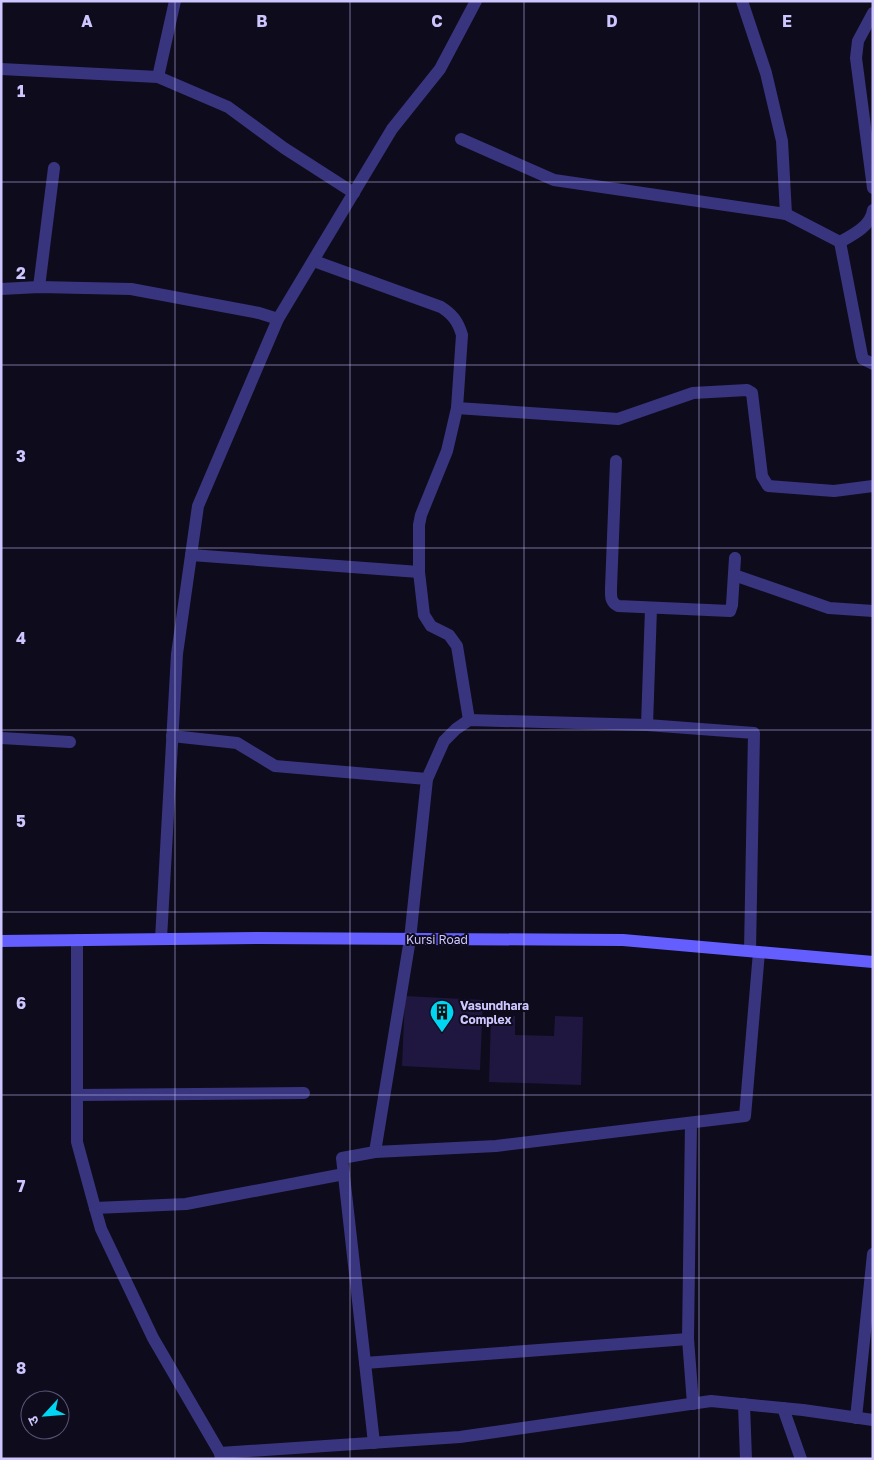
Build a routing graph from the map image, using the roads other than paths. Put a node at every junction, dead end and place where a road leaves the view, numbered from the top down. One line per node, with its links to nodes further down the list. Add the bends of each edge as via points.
1 (175, 1): 6 (street)
2 (476, 1): 10 (street, via 440,69 392,129)
3 (742, 1): 12 (street, via 766,72 782,141)
4 (873, 13): 9 (street, via 858,41 856,58)
5 (1, 69): 6 (street)
6 (158, 77): 10 (street, via 228,108)
7 (460, 139): 12 (street, via 554,180)
8 (54, 168): 15 (street)
9 (873, 188)
10 (354, 193): 14 (street)
11 (873, 210): 13 (street, via 872,217 860,231)
12 (786, 214): 13 (street)
13 (840, 242): 18 (street, via 863,360)
14 (314, 261): 17 (street); 19 (street, via 452,314 462,335)
15 (39, 287): 16 (street); 17 (street, via 131,289)
16 (1, 289)
17 (278, 319): 22 (street, via 198,506)
18 (873, 364)
19 (457, 408): 21 (street, via 618,419 693,393 750,390 762,476 768,486 834,491); 24 (street, via 448,451 421,515)
20 (616, 461): 26 (street, via 611,600 618,606)
21 (873, 486)
22 (191, 555): 24 (street); 30 (street, via 177,654)
23 (735, 558): 25 (street)
24 (420, 572): 28 (street, via 424,615 431,626 448,634 457,646)
25 (734, 576): 26 (street, via 730,611); 27 (street, via 829,608)
26 (651, 608): 29 (street)
27 (873, 611)
28 (469, 720): 29 (street); 33 (street, via 444,741)
29 (647, 725): 38 (street, via 754,733)
30 (172, 736): 33 (street, via 237,743 275,766); 34 (street)
31 (1, 738): 32 (street)
32 (70, 742)
33 (426, 780): 35 (street)
34 (161, 939): 35 (main road, Kursi Road); 36 (main road, Kursi Road)
35 (410, 939): 38 (main road, Kursi Road, via 623,940); 43 (street)
36 (77, 940): 37 (main road, Kursi Road); 41 (street)
37 (1, 941)
38 (754, 952): 39 (main road, Kursi Road); 42 (street, via 745,1116)
39 (873, 962)
40 (304, 1093): 41 (street)
41 (77, 1095): 45 (street, via 77,1142)
42 (690, 1123): 43 (street, via 496,1146); 47 (street)
43 (375, 1152): 44 (street, via 342,1158)
44 (344, 1174): 45 (street, via 186,1204); 48 (street)
45 (95, 1208): 55 (street, via 101,1230 153,1338)
46 (872, 1260): 52 (street)
47 (688, 1339): 48 (street); 49 (street)
48 (365, 1363): 54 (street)
49 (693, 1404): 50 (street, via 711,1401); 54 (street, via 460,1437)
50 (744, 1404): 51 (street); 56 (street)
51 (783, 1408): 52 (street); 57 (street)
52 (856, 1418): 53 (street)
53 (873, 1420)
54 (374, 1443): 55 (street)
55 (220, 1456)
56 (746, 1459)
57 (801, 1459)

